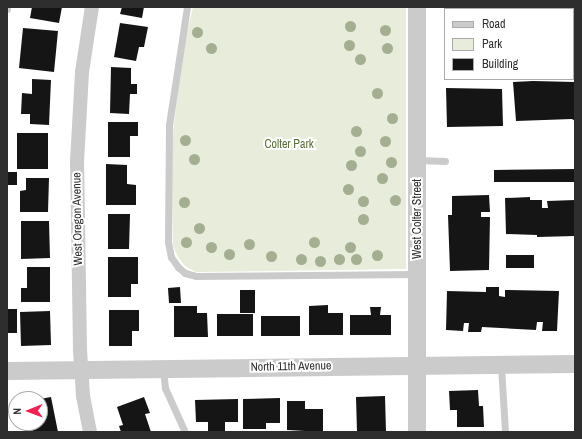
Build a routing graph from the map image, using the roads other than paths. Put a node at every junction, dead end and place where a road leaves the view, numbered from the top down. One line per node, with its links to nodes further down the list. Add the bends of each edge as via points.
1 (92, 7): 11 (street, West Oregon Avenue, via 78,117)
2 (187, 7): 6 (lane, via 169,125 168,242 171,256 178,267 185,273 196,276)
3 (417, 7): 4 (street, West Colter Street)
4 (418, 160): 5 (lane); 6 (street, West Colter Street)
5 (445, 161)
6 (418, 274): 8 (street, West Colter Street)
7 (575, 364): 9 (street, North 11th Avenue)
8 (418, 366): 9 (street, North 11th Avenue); 10 (street, North 11th Avenue); 15 (street, West Colter Street)
9 (501, 366): 16 (lane)
10 (163, 369): 11 (street, North 11th Avenue); 14 (lane, via 165,388)
11 (81, 370): 12 (street, North 11th Avenue); 13 (street, West Oregon Avenue, via 85,417)
12 (7, 371)
13 (90, 432)
14 (185, 432)
15 (418, 432)
16 (505, 432)

